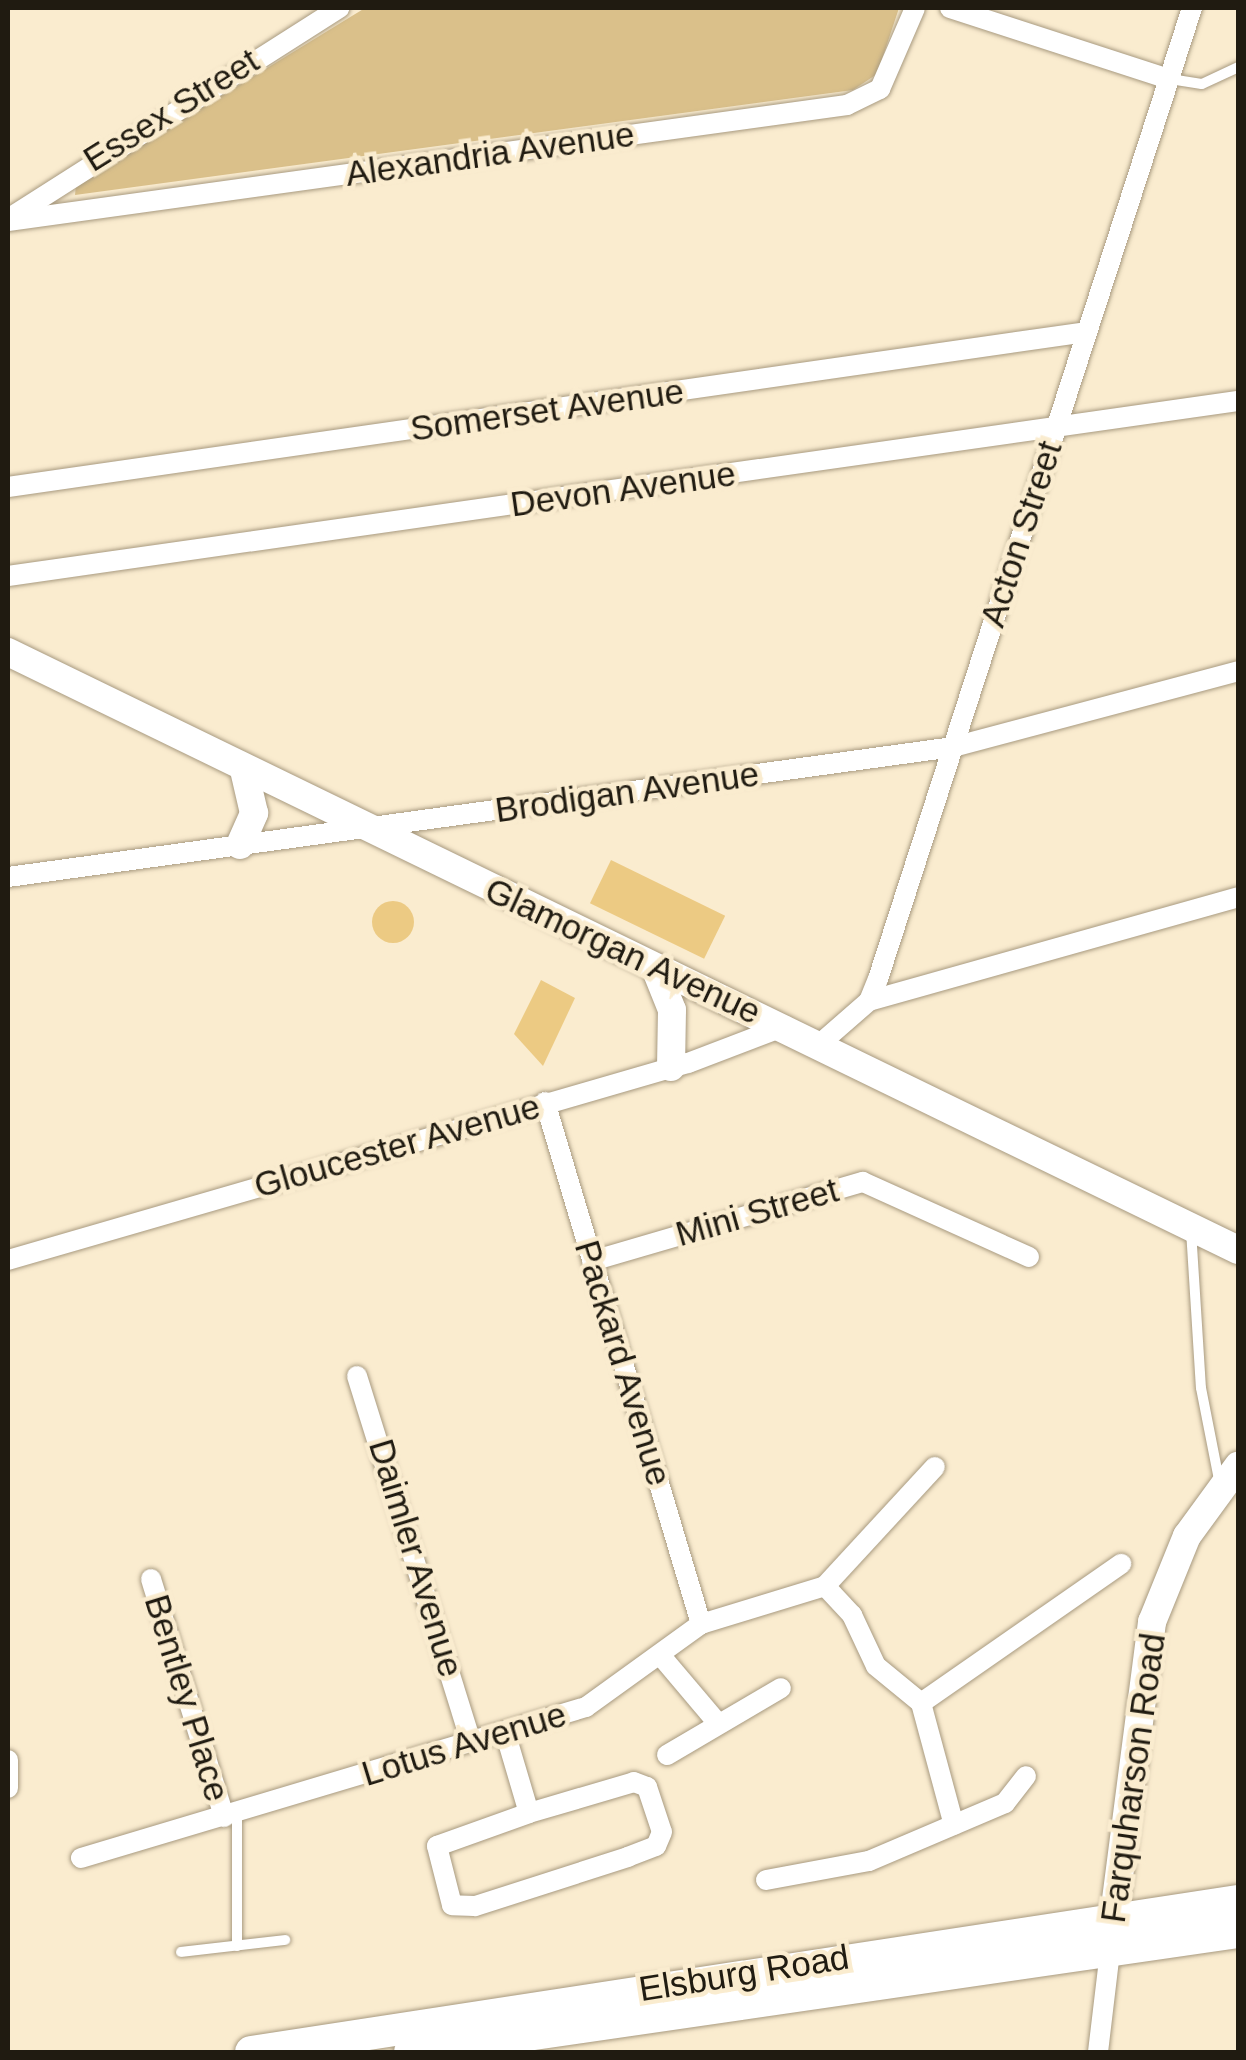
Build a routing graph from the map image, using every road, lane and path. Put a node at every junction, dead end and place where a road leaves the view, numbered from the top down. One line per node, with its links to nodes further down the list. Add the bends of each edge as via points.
1 (339, 8): 7 (street, Essex Street)
2 (915, 8): 7 (street, Alexandria Avenue, via 880,89 847,104)
3 (950, 8): 6 (street)
4 (1192, 8): 6 (street, Acton Street)
5 (1238, 67): 6 (lane, via 1202,84)
6 (1169, 79): 8 (street, Acton Street)
7 (8, 220)
8 (1086, 332): 10 (street, Acton Street); 11 (street, Somerset Avenue)
9 (1238, 401): 10 (street, Devon Avenue)
10 (1056, 428): 12 (street, Devon Avenue); 15 (street, Acton Street)
11 (8, 487)
12 (8, 576)
13 (8, 652): 16 (street, Glamorgan Avenue)
14 (1238, 672): 15 (street, Brodigan Avenue)
15 (953, 747): 17 (street, Brodigan Avenue); 22 (street, Acton Street)
16 (244, 770): 17 (street, Glamorgan Avenue); 18 (street, via 254,813)
17 (360, 826): 18 (street, Brodigan Avenue); 21 (street, Glamorgan Avenue)
18 (240, 844): 19 (street, Brodigan Avenue)
19 (8, 877)
20 (1238, 897): 22 (street)
21 (656, 970): 23 (street, Glamorgan Avenue); 25 (street, via 672,1010)
22 (868, 1000): 24 (street, Acton Street)
23 (785, 1026): 24 (street, Glamorgan Avenue); 25 (street, Gloucester Avenue)
24 (822, 1042): 27 (street, Glamorgan Avenue)
25 (671, 1067): 26 (street, Gloucester Avenue)
26 (545, 1102): 30 (street, Gloucester Avenue); 31 (street, Packard Avenue)
27 (1191, 1226): 28 (street, Glamorgan Avenue); 34 (lane, via 1202,1388)
28 (1238, 1250)
29 (1028, 1257): 31 (street, Mini Street, via 863,1182)
30 (8, 1260)
31 (592, 1260): 38 (street, Packard Avenue)
32 (356, 1376): 44 (street, Daimler Avenue)
33 (935, 1467): 37 (street)
34 (1229, 1476): 55 (street, Farquharson Road, via 1188,1536 1152,1622)
35 (1121, 1564): 41 (street)
36 (151, 1578): 50 (street, Bentley Place)
37 (824, 1586): 38 (street, Lotus Avenue); 41 (street, via 852,1615 876,1666)
38 (700, 1624): 39 (street, Lotus Avenue)
39 (661, 1656): 42 (street); 43 (street, Lotus Avenue, via 586,1707)
40 (781, 1688): 42 (street)
41 (921, 1704): 51 (street)
42 (716, 1721): 45 (street)
43 (505, 1732): 44 (street, Lotus Avenue); 49 (street)
44 (471, 1742): 50 (street, Lotus Avenue)
45 (667, 1755)
46 (8, 1760): 48 (street)
47 (1026, 1776): 51 (street, via 1004,1802)
48 (8, 1788)
49 (530, 1813): 49 (street, via 438,1846 452,1905 475,1906 628,1857 656,1846 662,1832 647,1788 634,1782)
50 (230, 1815): 52 (street, Lotus Avenue); 58 (lane)
51 (954, 1826): 53 (street, via 852,1867)
52 (81, 1858)
53 (766, 1880)
54 (1238, 1901): 55 (main road, Elsburg Road)
55 (1114, 1918): 59 (street, Farquharson Road); 61 (main road, Elsburg Road)
56 (1238, 1932): 59 (main road, Elsburg Road)
57 (285, 1940): 58 (lane)
58 (236, 1946): 60 (lane)
59 (1110, 1951): 62 (main road, Elsburg Road); 63 (street, Farquharson Road)
60 (181, 1952)
61 (250, 2052)
62 (410, 2052)
63 (1098, 2052)

